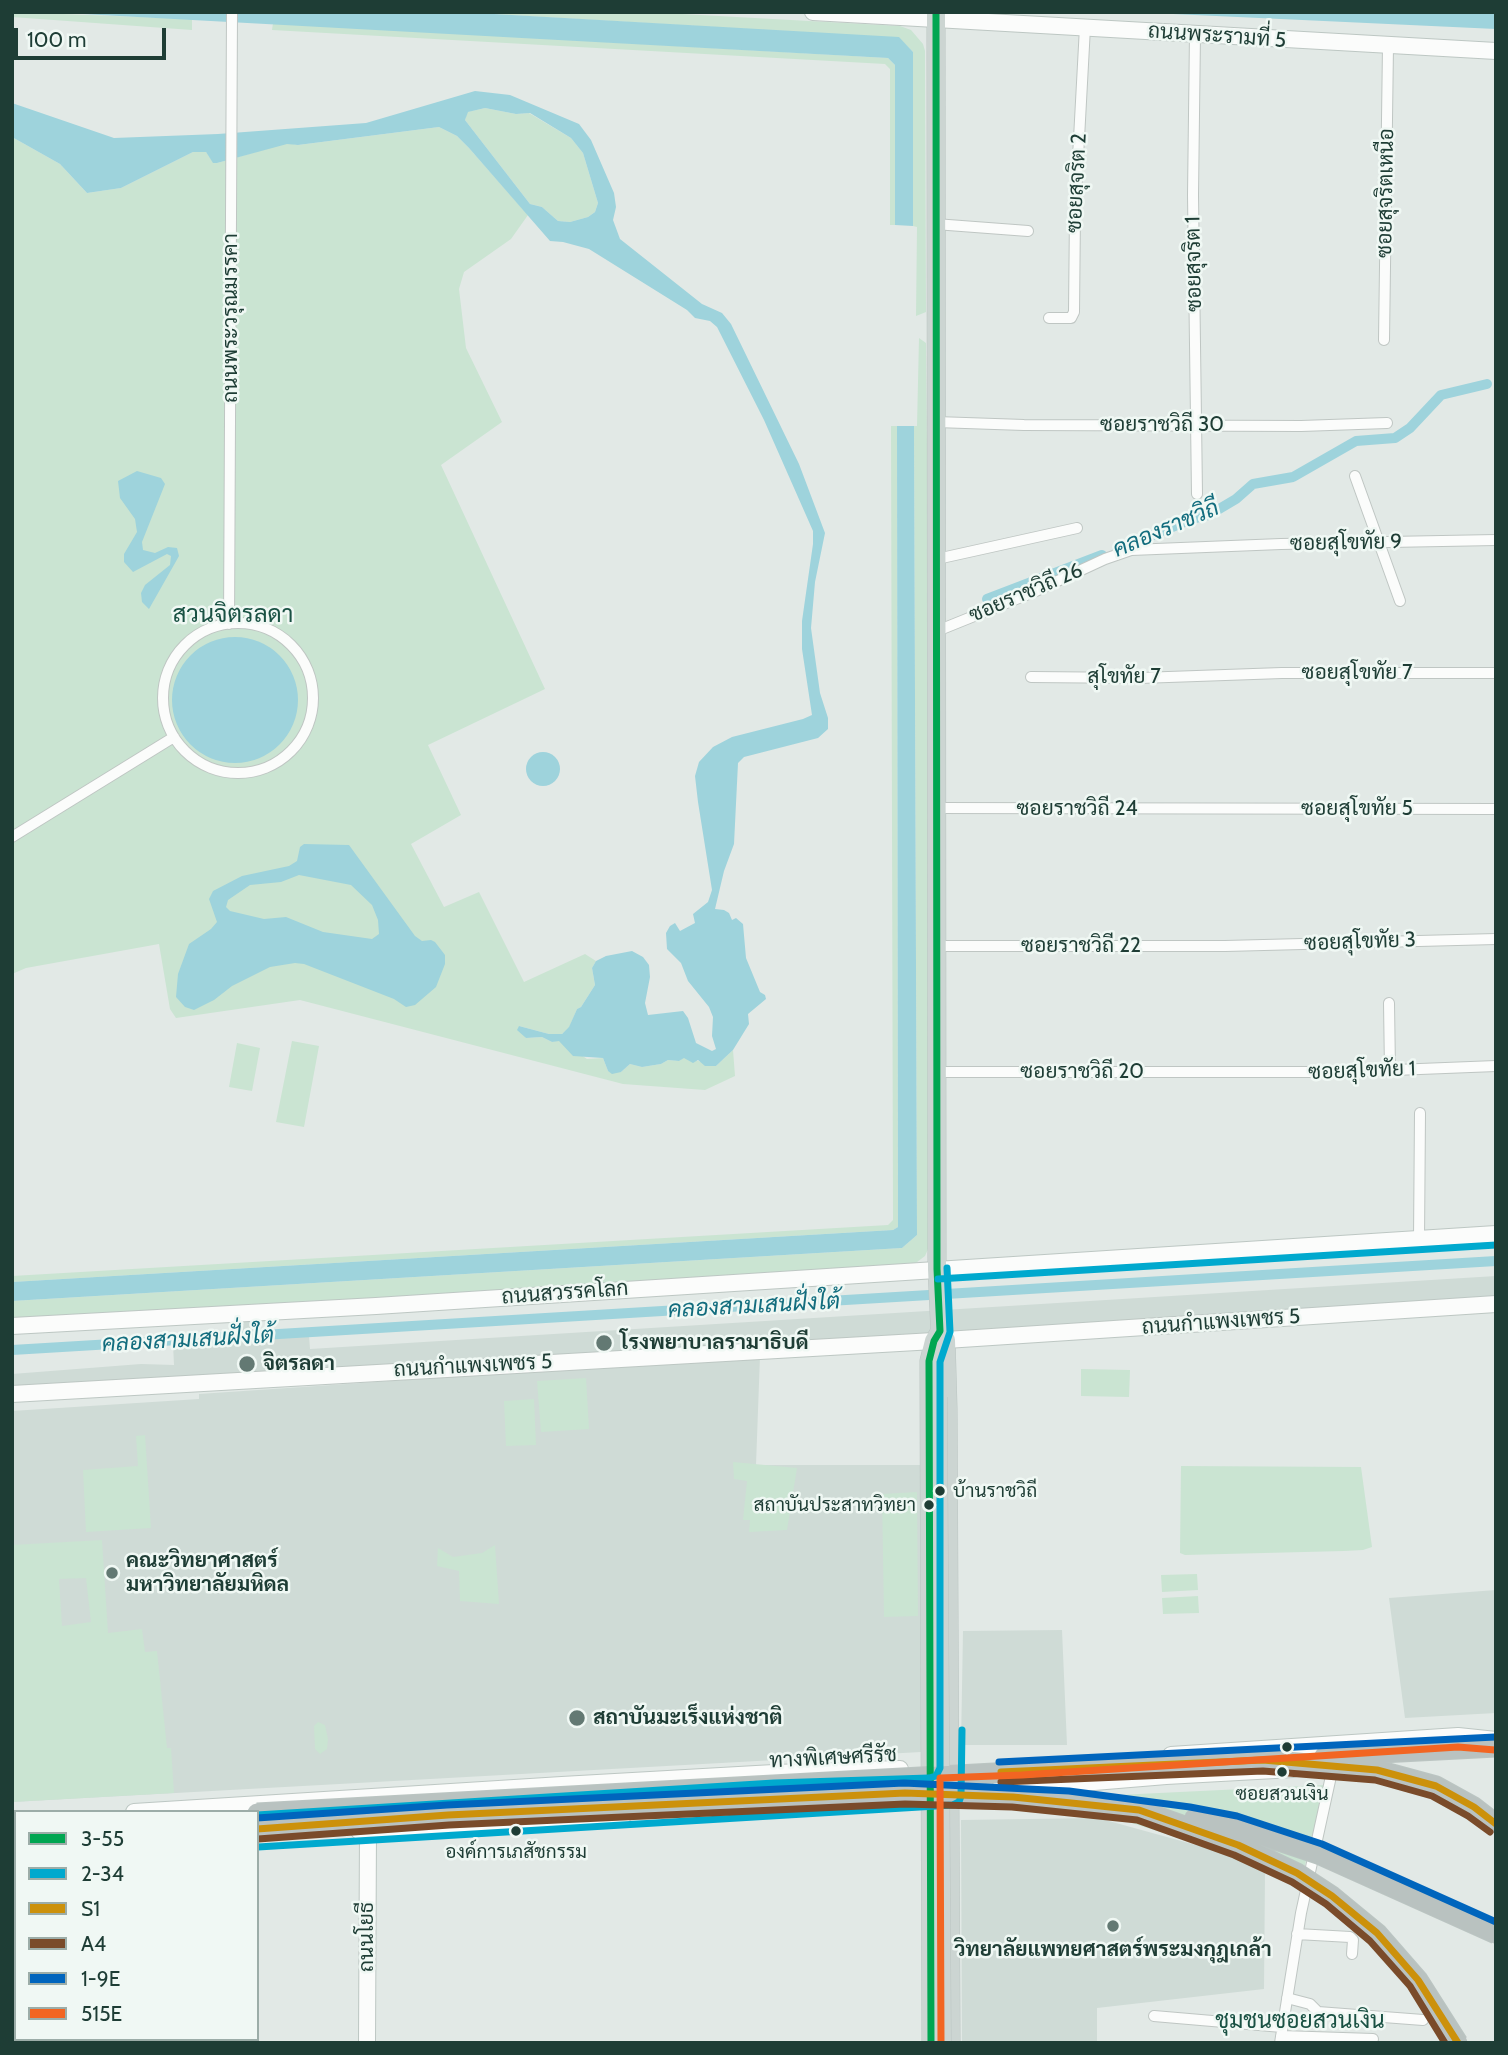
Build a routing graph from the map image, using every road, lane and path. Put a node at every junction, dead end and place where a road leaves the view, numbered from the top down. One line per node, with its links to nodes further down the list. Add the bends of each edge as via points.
1 (814, 12): 2 (main road, ถนนพระรามที่ 5)
2 (936, 16): 4 (main road, ถนนพระรามที่ 5); 8 (main road)
3 (232, 17): 23 (street, ถนนพระวรุณมรรคา)
4 (1085, 27): 5 (main road, ถนนพระรามที่ 5); 10 (street, ซอยสุจริต 2, via 1074,214 1074,313 1071,318)
5 (1195, 34): 6 (main road, ถนนพระรามที่ 5); 14 (street, ซอยสุจริต 1)
6 (1388, 46): 7 (main road, ถนนพระรามที่ 5); 11 (street, ซอยสุจริตเหนือ)
7 (1496, 51)
8 (936, 225): 9 (street); 12 (main road)
9 (1028, 231)
10 (1049, 318)
11 (1384, 340)
12 (936, 422): 14 (street, ซอยราชวิถี 30); 21 (main road)
13 (1387, 423): 14 (street, ซอยราชวิถี 30)
14 (1195, 425): 16 (street, ซอยสุจริต 1)
15 (1355, 475): 19 (street)
16 (1197, 494)
17 (1077, 528): 21 (street)
18 (1496, 540): 19 (street, ซอยสุโขทัย 9)
19 (1380, 543): 20 (street, ซอยสุโขทัย 9); 22 (street)
20 (1197, 548): 24 (street, ซอยราชวิถี 26, via 1131,550)
21 (937, 559): 24 (main road)
22 (1400, 601)
23 (229, 624): 28 (street, via 200,633 173,661 163,699); 28 (street, via 249,624 274,632 302,659 313,696 304,734 277,762 240,773 202,764)
24 (937, 631): 29 (main road)
25 (1496, 673): 26 (street, ซอยสุโขทัย 7)
26 (1218, 676): 27 (street, สุโขทัย 7)
27 (1031, 677)
28 (174, 737): 32 (street)
29 (936, 808): 30 (street, ซอยราชวิถี 24); 34 (main road)
30 (1219, 809): 31 (street, ซอยสุโขทัย 5)
31 (1496, 809)
32 (12, 837)
33 (1496, 939): 35 (street, ซอยสุโขทัย 3)
34 (937, 946): 35 (street, ซอยราชวิถี 22); 39 (main road)
35 (1225, 946)
36 (1389, 1003): 38 (street)
37 (1496, 1066): 38 (street, ซอยสุโขทัย 1)
38 (1390, 1071): 40 (street, ซอยสุโขทัย 1)
39 (937, 1072): 40 (street, ซอยราชวิถี 20); 44 (main road)
40 (1227, 1072)
41 (1420, 1113): 43 (street)
42 (1496, 1234): 43 (main road, ถนนสวรรคโลก)
43 (1419, 1239): 44 (main road, ถนนสวรรคโลก)
44 (937, 1274): 46 (main road, ถนนสวรรคโลก); 47 (main road)
45 (1496, 1304): 47 (main road, ถนนกำแพงเพชร 5)
46 (12, 1326)
47 (938, 1340): 48 (main road, ถนนกำแพงเพชร 5); 49 (main road); 50 (main road, via 929,1362); 81 (main road, bridge)
48 (12, 1394)
49 (951, 1722): 50 (main road, via 937,1729); 53 (main road)
50 (929, 1723): 55 (main road)
51 (1496, 1742): 52 (highway, ทางพิเศษศรีรัช, bridge); 53 (main road, via 1458,1736); 54 (main road, via 1456,1754)
52 (1263, 1760): 63 (highway, ทางพิเศษศรีรัช, bridge); 65 (highway, bridge, via 1377,1770 1436,1786)
53 (951, 1767): 55 (main road); 58 (main road)
54 (1333, 1767): 58 (main road); 69 (street)
55 (929, 1768): 56 (main road); 59 (main road)
56 (685, 1779): 57 (main road); 60 (main road)
57 (618, 1782): 61 (main road); 64 (main road)
58 (951, 1795): 59 (main road); 72 (main road)
59 (930, 1796): 60 (main road); 73 (main road)
60 (791, 1805): 64 (main road)
61 (166, 1810)
62 (1139, 1810): 66 (highway, ทางพิเศษศรีรัช, bridge, via 1013,1797 905,1793); 70 (highway, bridge, via 1234,1826 1318,1854); 83 (highway, bridge, via 1238,1845 1297,1873 1332,1896 1377,1933 1418,1980)
63 (259, 1813)
64 (620, 1816): 67 (main road)
65 (1496, 1824)
66 (259, 1829)
67 (368, 1830): 68 (main road); 79 (main road, ถนนโยธี)
68 (259, 1837)
69 (1297, 1934): 71 (street, via 1350,1937); 74 (street)
70 (1496, 1934)
71 (1352, 1954)
72 (950, 1957): 73 (main road); 82 (main road)
73 (931, 1959): 80 (main road)
74 (1287, 1998): 76 (street, via 1310,2004 1318,2012); 77 (street)
75 (1154, 2017): 77 (street)
76 (1423, 2020)
77 (1281, 2035): 78 (street)
78 (1373, 2039)
79 (367, 2043)
80 (931, 2043)
81 (942, 2043)
82 (951, 2043)
83 (1458, 2043)

